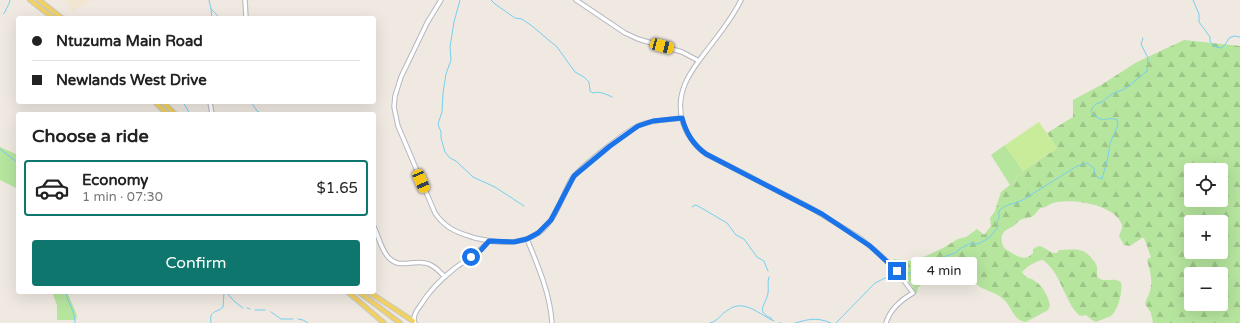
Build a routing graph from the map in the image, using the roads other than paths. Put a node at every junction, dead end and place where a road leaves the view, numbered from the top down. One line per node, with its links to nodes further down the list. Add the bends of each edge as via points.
1 (30, 0): 7 (main road)
2 (39, 0): 8 (main road)
3 (245, 0): 9 (street)
4 (441, 0): 18 (street, via 397,86 395,116 435,213 449,228)
5 (576, 0): 10 (street, via 625,34 682,52)
6 (741, 0): 10 (street)
7 (50, 16)
8 (59, 16)
9 (246, 16)
10 (699, 61): 15 (street, via 684,85 680,104)
11 (157, 104): 13 (main road)
12 (165, 104): 14 (main road)
13 (165, 112)
14 (173, 112)
15 (682, 118): 17 (street, via 653,121 638,126 610,146 574,176 551,220 538,233); 27 (street, via 688,135 702,151 811,208 860,238 897,271 913,293 895,307)
16 (376, 232): 19 (street, via 386,254 394,262 426,263)
17 (527, 239): 18 (street, via 508,243); 26 (street, via 548,294)
18 (489, 241): 19 (street)
19 (445, 277): 23 (street, via 426,296 417,310)
20 (350, 294): 24 (main road)
21 (362, 294): 25 (main road)
22 (372, 294): 23 (main road)
23 (414, 322)
24 (384, 323)
25 (400, 323)
26 (552, 323)
27 (886, 323)

